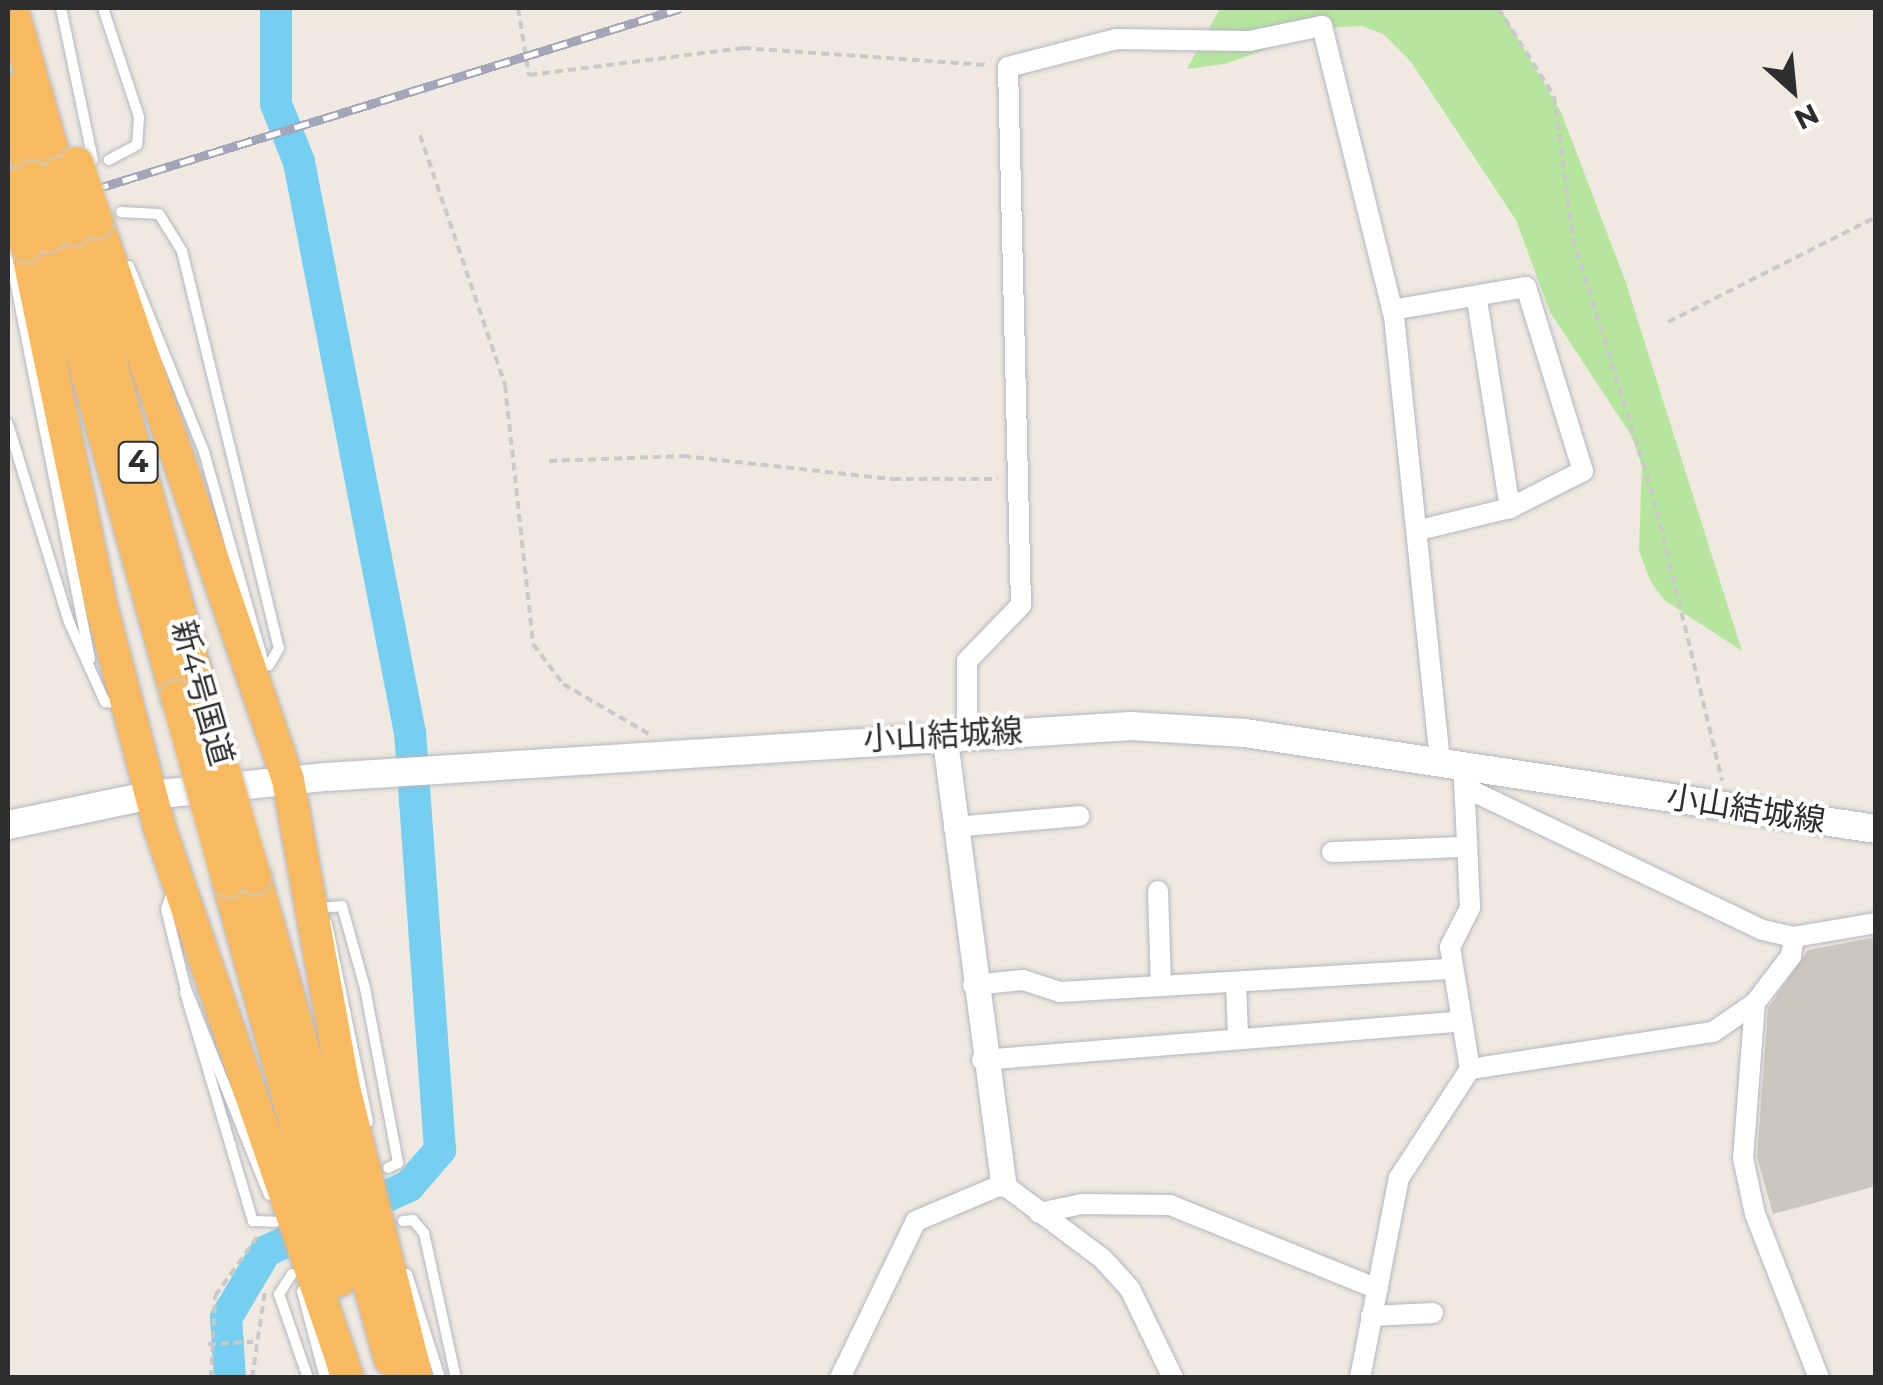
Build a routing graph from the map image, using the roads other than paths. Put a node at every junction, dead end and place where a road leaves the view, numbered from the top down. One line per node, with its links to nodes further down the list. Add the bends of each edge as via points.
1 (12, 8): 6 (highway)
2 (34, 8): 6 (highway)
3 (60, 8): 6 (lane)
4 (103, 8): 6 (lane, via 139,117 137,146)
5 (8, 90): 6 (highway)
6 (56, 169): 7 (highway, bridge); 7 (highway, bridge)
7 (61, 232): 13 (lane); 14 (highway); 14 (lane, via 159,214 182,251 279,648); 15 (highway); 41 (highway, 新4号国道 / 4, bridge)
8 (1477, 300): 9 (street); 11 (street); 11 (street, via 1526,287 1583,471)
9 (1392, 310): 12 (street); 16 (street, via 1322,26 1249,41 1116,40 1008,67 1023,480 1021,605 968,661)
10 (8, 424): 13 (lane, via 68,622)
11 (1510, 508): 12 (street)
12 (1420, 530): 17 (street)
13 (90, 659): 15 (lane, via 105,702)
14 (261, 670): 18 (highway)
15 (127, 703): 19 (highway)
16 (955, 732): 17 (main road, 小山結城線, via 1157,727); 18 (main road, 小山結城線); 22 (street)
17 (1456, 772): 23 (main road, 小山結城線); 24 (street); 29 (street, via 1763,930)
18 (288, 780): 19 (main road, 小山結城線); 41 (highway, via 310,908)
19 (151, 795): 21 (main road, 小山結城線); 26 (highway)
20 (1080, 816): 22 (street)
21 (8, 825)
22 (954, 827): 32 (street)
23 (1876, 829)
24 (1465, 847): 25 (street); 30 (street, via 1470,908 1450,947)
25 (1332, 852)
26 (177, 876): 33 (lane, via 166,908); 41 (highway)
27 (1158, 892): 34 (street)
28 (1876, 923): 29 (street)
29 (1794, 937): 35 (street, via 1790,956)
30 (1452, 969): 31 (street); 36 (street)
31 (1236, 982): 34 (street); 37 (street)
32 (973, 985): 34 (street, via 1024,980 1060,992); 38 (street)
33 (185, 986): 41 (lane); 41 (lane, via 185,1006 253,1221)
34 (1161, 986)
35 (1756, 1003): 39 (street, via 1713,1032); 58 (street, via 1743,1158 1755,1214)
36 (1457, 1022): 37 (street); 39 (street)
37 (1238, 1036): 38 (street)
38 (982, 1060): 40 (street)
39 (1470, 1069): 44 (street, via 1399,1178)
40 (1003, 1184): 42 (street); 55 (street, via 916,1221)
41 (324, 1202): 43 (highway, 新4号国道 / 4); 43 (highway)
42 (1039, 1213): 44 (street, via 1082,1204 1170,1206); 56 (street, via 1104,1259 1130,1289)
43 (337, 1248): 47 (lane, via 279,1294); 48 (lane); 49 (highway); 50 (highway, 新4号国道 / 4); 51 (highway, 新4号国道 / 4); 52 (highway); 53 (lane); 54 (lane, via 414,1220 424,1233)
44 (1378, 1289): 46 (street)
45 (1433, 1313): 46 (street)
46 (1371, 1316): 57 (street)
47 (308, 1378)
48 (325, 1378)
49 (348, 1378)
50 (365, 1378)
51 (395, 1378)
52 (417, 1378)
53 (440, 1378)
54 (456, 1378)
55 (840, 1378)
56 (1173, 1378)
57 (1360, 1378)
58 (1819, 1378)

